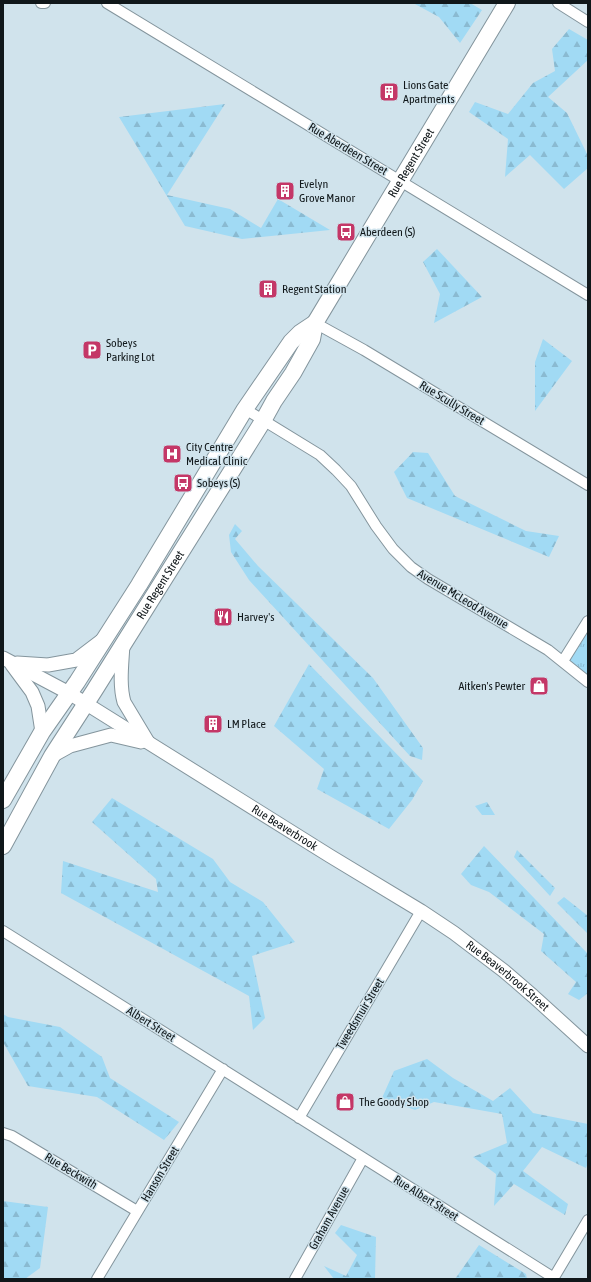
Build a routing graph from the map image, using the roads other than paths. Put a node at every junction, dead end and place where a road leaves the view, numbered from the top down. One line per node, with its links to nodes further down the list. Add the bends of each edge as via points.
1 (41, 3): 2 (street)
2 (45, 3)
3 (107, 3): 7 (street, Rue Aberdeen Street)
4 (507, 3): 7 (main road, Rue Regent Street)
5 (558, 3): 6 (street)
6 (588, 22)
7 (400, 181): 8 (street, Rue Aberdeen Street); 9 (main road, Rue Regent Street)
8 (588, 295)
9 (315, 323): 10 (main road, Rue Regent Street, via 291,342); 11 (main road, Rue Regent Street, via 312,339); 12 (street, Rue Scully Street)
10 (245, 409): 11 (street, Avenue McLeod Avenue); 14 (main road, Rue Regent Street)
11 (263, 421): 15 (main road, Rue Regent Street); 17 (street, Avenue McLeod Avenue, via 320,455 336,470 351,486 393,549 411,567)
12 (588, 485)
13 (588, 621): 17 (street)
14 (105, 638): 16 (street, via 76,660 48,665); 19 (main road, Rue Regent Street)
15 (124, 644): 20 (main road, Rue Regent Street); 22 (street, via 122,695)
16 (7, 661): 19 (street, Rue Beaverbrook); 21 (street, via 32,692 38,706)
17 (564, 661): 18 (street, Avenue McLeod Avenue)
18 (588, 682)
19 (69, 693): 20 (street, Rue Beaverbrook); 21 (main road, Rue Regent Street)
20 (86, 704): 22 (street, Rue Beaverbrook); 23 (main road, Rue Regent Street)
21 (42, 732): 24 (main road, Rue Regent Street)
22 (149, 743): 23 (street, via 111,735 70,746); 26 (street, Rue Beaverbrook)
23 (52, 756): 25 (main road, Rue Regent Street)
24 (3, 800)
25 (3, 846)
26 (422, 911): 28 (street, Rue Beaverbrook Street, via 504,971); 30 (street, Tweedsmuir Street)
27 (3, 931): 29 (street, Albert Street)
28 (588, 1046)
29 (223, 1069): 30 (street, Albert Street); 33 (street, Hanson Street)
30 (299, 1118): 32 (street, Rue Albert Street)
31 (3, 1133): 33 (street, Rue Beckwith)
32 (363, 1158): 35 (street, Rue Albert Street); 37 (street, Graham Avenue)
33 (137, 1211): 36 (street, Hanson Street)
34 (588, 1220): 35 (street)
35 (553, 1278)
36 (97, 1279)
37 (295, 1279)

